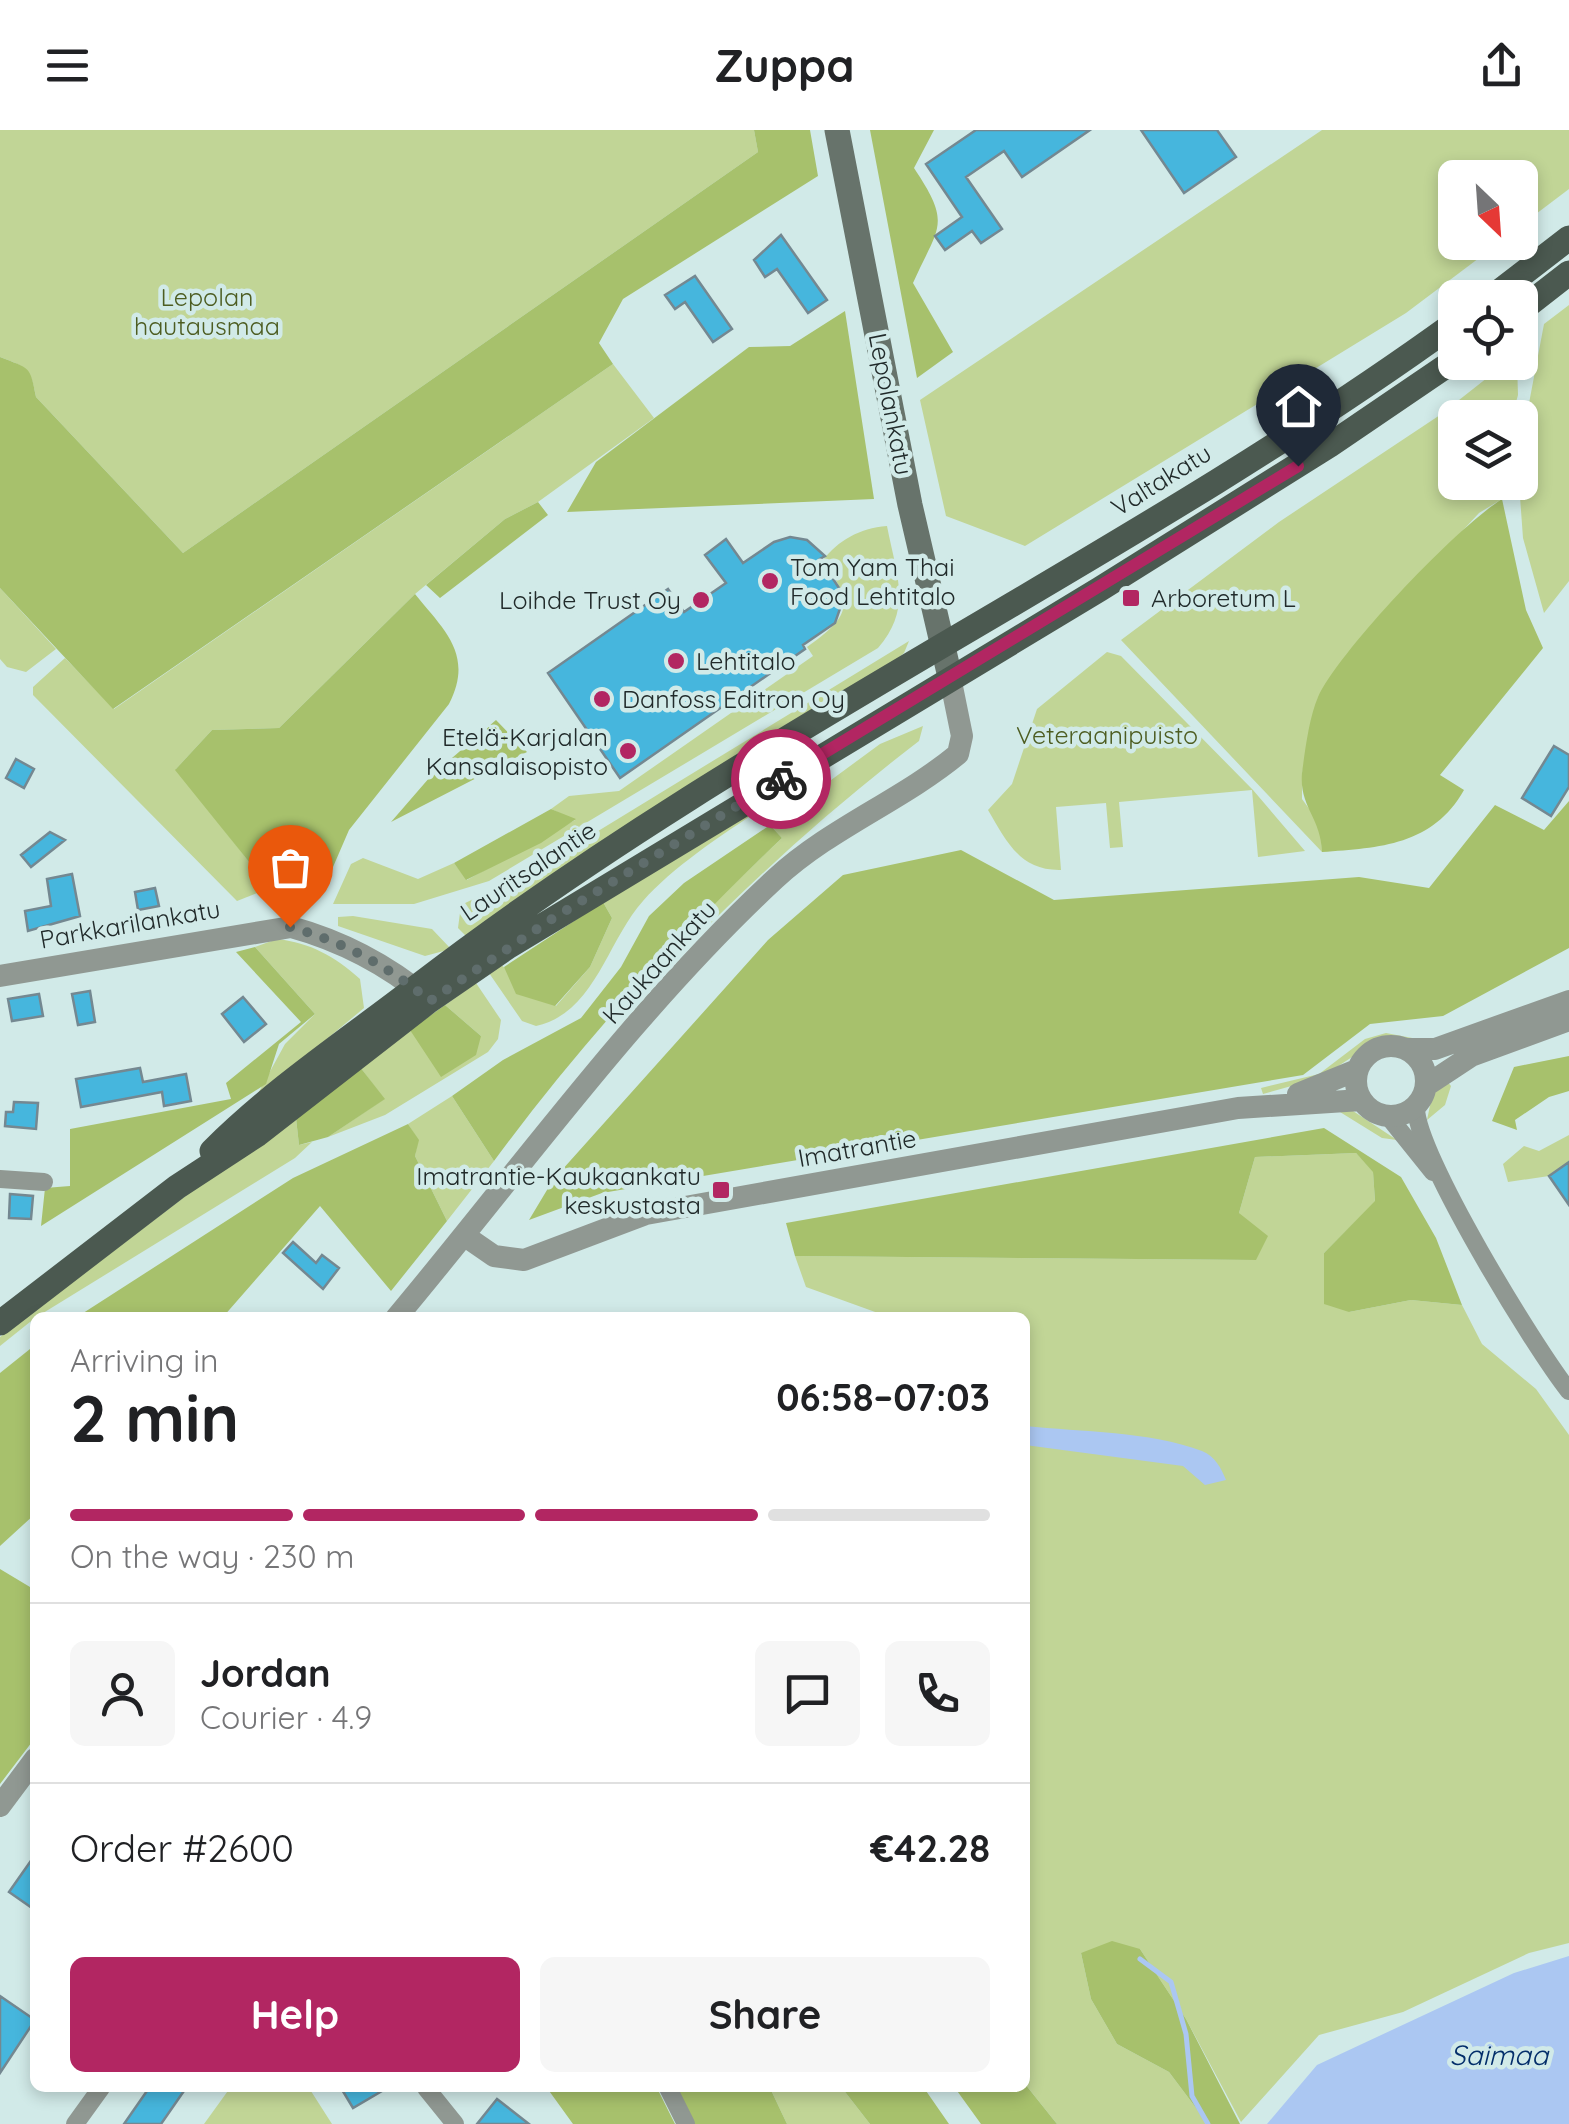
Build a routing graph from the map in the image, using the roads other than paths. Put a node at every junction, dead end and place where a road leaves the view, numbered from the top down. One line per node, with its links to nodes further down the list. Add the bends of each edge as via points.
1 (837, 130): 8 (main road, Lepolankatu)
2 (1569, 238): 4 (main road)
3 (1569, 273): 5 (main road)
4 (1514, 280)
5 (1538, 297)
6 (1438, 335): 8 (main road, Valtakatu, via 1312,421)
7 (1438, 372): 9 (main road)
8 (944, 647): 9 (main road, Lepolankatu); 11 (main road, Lauritsalantie, via 644,829)
9 (950, 677): 11 (main road, Lauritsalantie); 23 (street, Kaukaankatu, via 962,736 958,754 826,837 727,925)
10 (0, 976): 11 (street, Parkkarilankatu, via 290,927 374,960)
11 (422, 995): 25 (main road, Lauritsalantie, via 258,1134 177,1187)
12 (1569, 1001): 14 (street, via 1435,1049)
13 (1569, 1020): 16 (street, via 1462,1060)
14 (1408, 1049): 15 (street, via 1378,1048); 16 (street, via 1423,1064)
15 (1357, 1070): 17 (street); 18 (street, Imatrantie)
16 (1421, 1096): 19 (street); 22 (street, via 1417,1120)
17 (1361, 1100): 18 (street, Imatrantie); 19 (street)
18 (1272, 1104): 23 (street, Imatrantie, via 646,1214 524,1260 494,1256)
19 (1388, 1116): 22 (street)
20 (0, 1179): 21 (street)
21 (44, 1182)
22 (1446, 1188): 26 (street)
23 (465, 1236): 24 (street, Kaukaankatu)
24 (401, 1312)
25 (0, 1323)
26 (1569, 1391)
27 (30, 1765): 28 (street)
28 (0, 1806)
29 (98, 2092): 32 (street)
30 (429, 2092): 33 (street)
31 (670, 2092): 34 (street)
32 (75, 2124)
33 (454, 2124)
34 (686, 2124)

